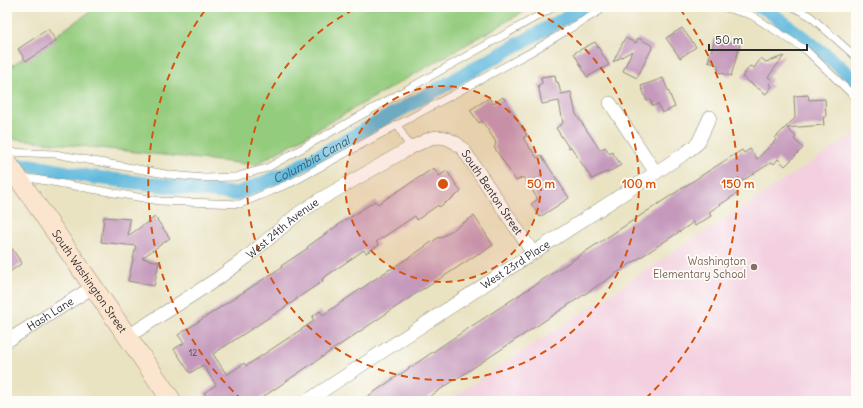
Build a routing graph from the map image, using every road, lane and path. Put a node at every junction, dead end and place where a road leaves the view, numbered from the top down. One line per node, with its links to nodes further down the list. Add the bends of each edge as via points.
1 (554, 7): 12 (lane, via 267,168 235,177 204,178 171,175 54,154)
2 (606, 7): 9 (lane, via 531,52)
3 (722, 7): 6 (lane, via 751,16 806,50)
4 (793, 7): 5 (lane, via 810,16)
5 (856, 57)
6 (856, 98)
7 (610, 102): 13 (street)
8 (710, 117): 13 (street, West 23rd Place, via 698,143)
9 (397, 124): 11 (lane); 12 (lane, via 293,182 240,204 160,201 35,179)
10 (446, 138): 11 (street, West 24th Avenue, via 431,138); 14 (street, South Benton Street, via 463,149)
11 (410, 148): 16 (street, West 24th Avenue, via 299,213 217,279)
12 (10, 168): 15 (main road, South Washington Street)
13 (656, 172): 14 (street, West 23rd Place)
14 (533, 253): 19 (street, West 23rd Place)
15 (93, 287): 16 (main road, South Washington Street); 17 (street, Hash Lane)
16 (128, 337): 18 (main road, South Washington Street)
17 (7, 341)
18 (172, 401)
19 (308, 401)

